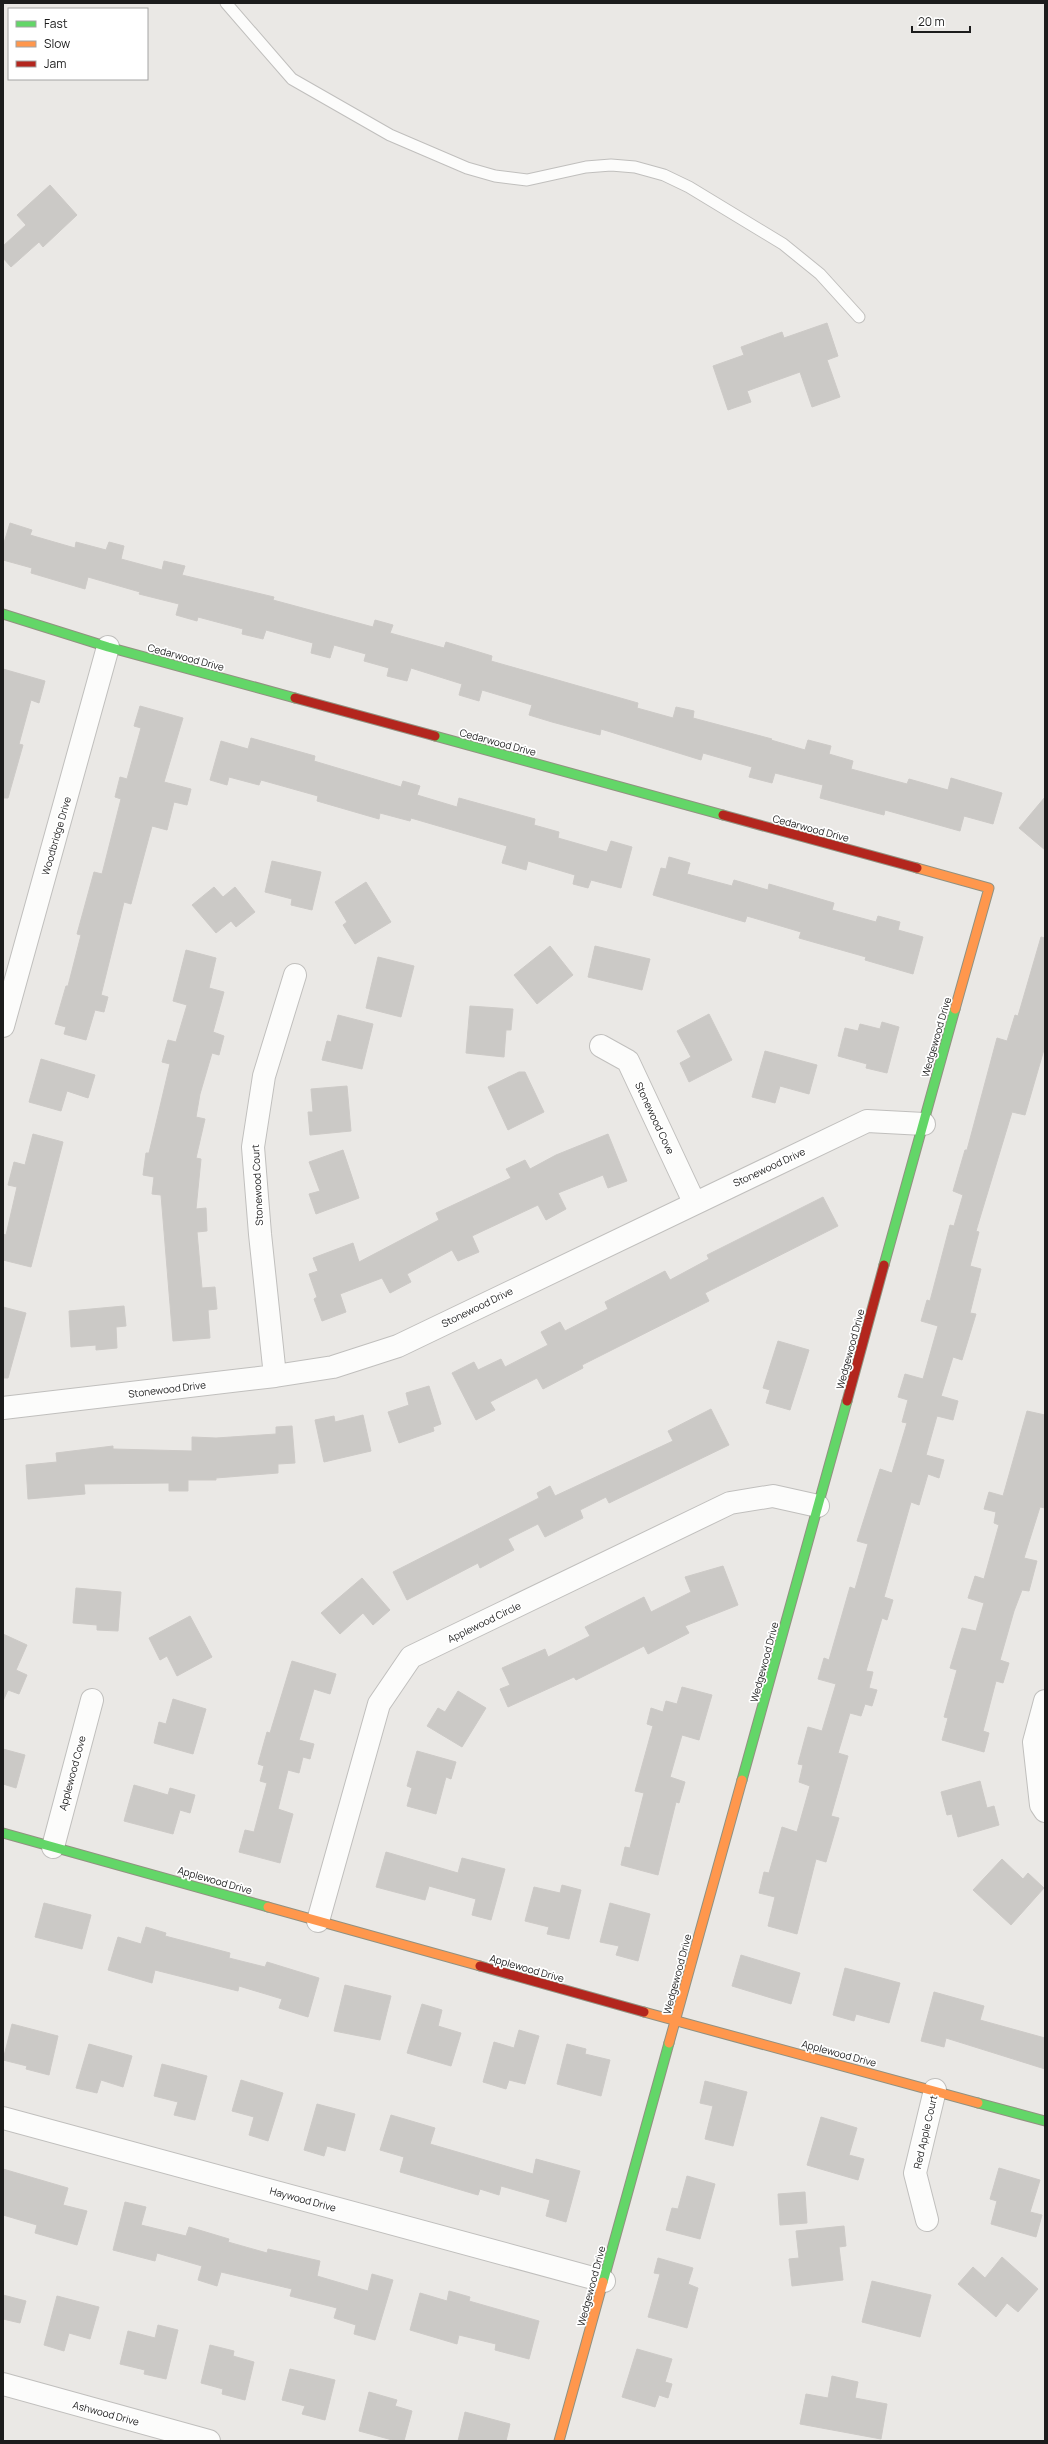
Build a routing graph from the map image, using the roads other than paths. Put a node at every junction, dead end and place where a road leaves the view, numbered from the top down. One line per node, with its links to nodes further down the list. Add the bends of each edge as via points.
1 (226, 3): 2 (lane, via 292,79 390,135 467,168 495,176 527,180 586,167 611,165 635,167 664,175 689,187 783,244 820,274)
2 (859, 317)
3 (3, 614): 4 (street, Cedarwood Drive)
4 (108, 647): 5 (street, Cedarwood Drive); 7 (street, Woodbridge Drive)
5 (989, 888): 9 (street, Wedgewood Drive)
6 (295, 975): 11 (street, Stonewood Court, via 264,1076 254,1147 260,1234)
7 (3, 1026)
8 (601, 1046): 10 (street, Stonewood Cove, via 628,1061)
9 (924, 1124): 10 (street, Stonewood Drive, via 867,1121); 13 (street, Wedgewood Drive)
10 (694, 1202): 11 (street, Stonewood Drive, via 398,1346 333,1367)
11 (276, 1376): 12 (street, Stonewood Drive)
12 (3, 1408)
13 (818, 1506): 19 (street, Applewood Circle, via 772,1496 730,1502 411,1657 379,1704); 20 (street, Wedgewood Drive)
14 (92, 1700): 18 (street, Applewood Cove)
15 (1045, 1701): 16 (street, via 1034,1742 1041,1805)
16 (1045, 1811)
17 (3, 1833): 18 (street, Applewood Drive)
18 (52, 1846): 19 (street, Applewood Drive)
19 (318, 1921): 20 (street, Applewood Drive)
20 (676, 2021): 21 (street, Applewood Drive); 25 (street, Wedgewood Drive)
21 (935, 2090): 23 (street, Applewood Drive); 24 (street, Red Apple Court, via 915,2173)
22 (3, 2118): 25 (street, Haywood Drive)
23 (1045, 2121)
24 (927, 2220)
25 (604, 2281): 28 (street, Wedgewood Drive)
26 (3, 2384): 27 (street, Ashwood Drive)
27 (209, 2441)
28 (559, 2441)

